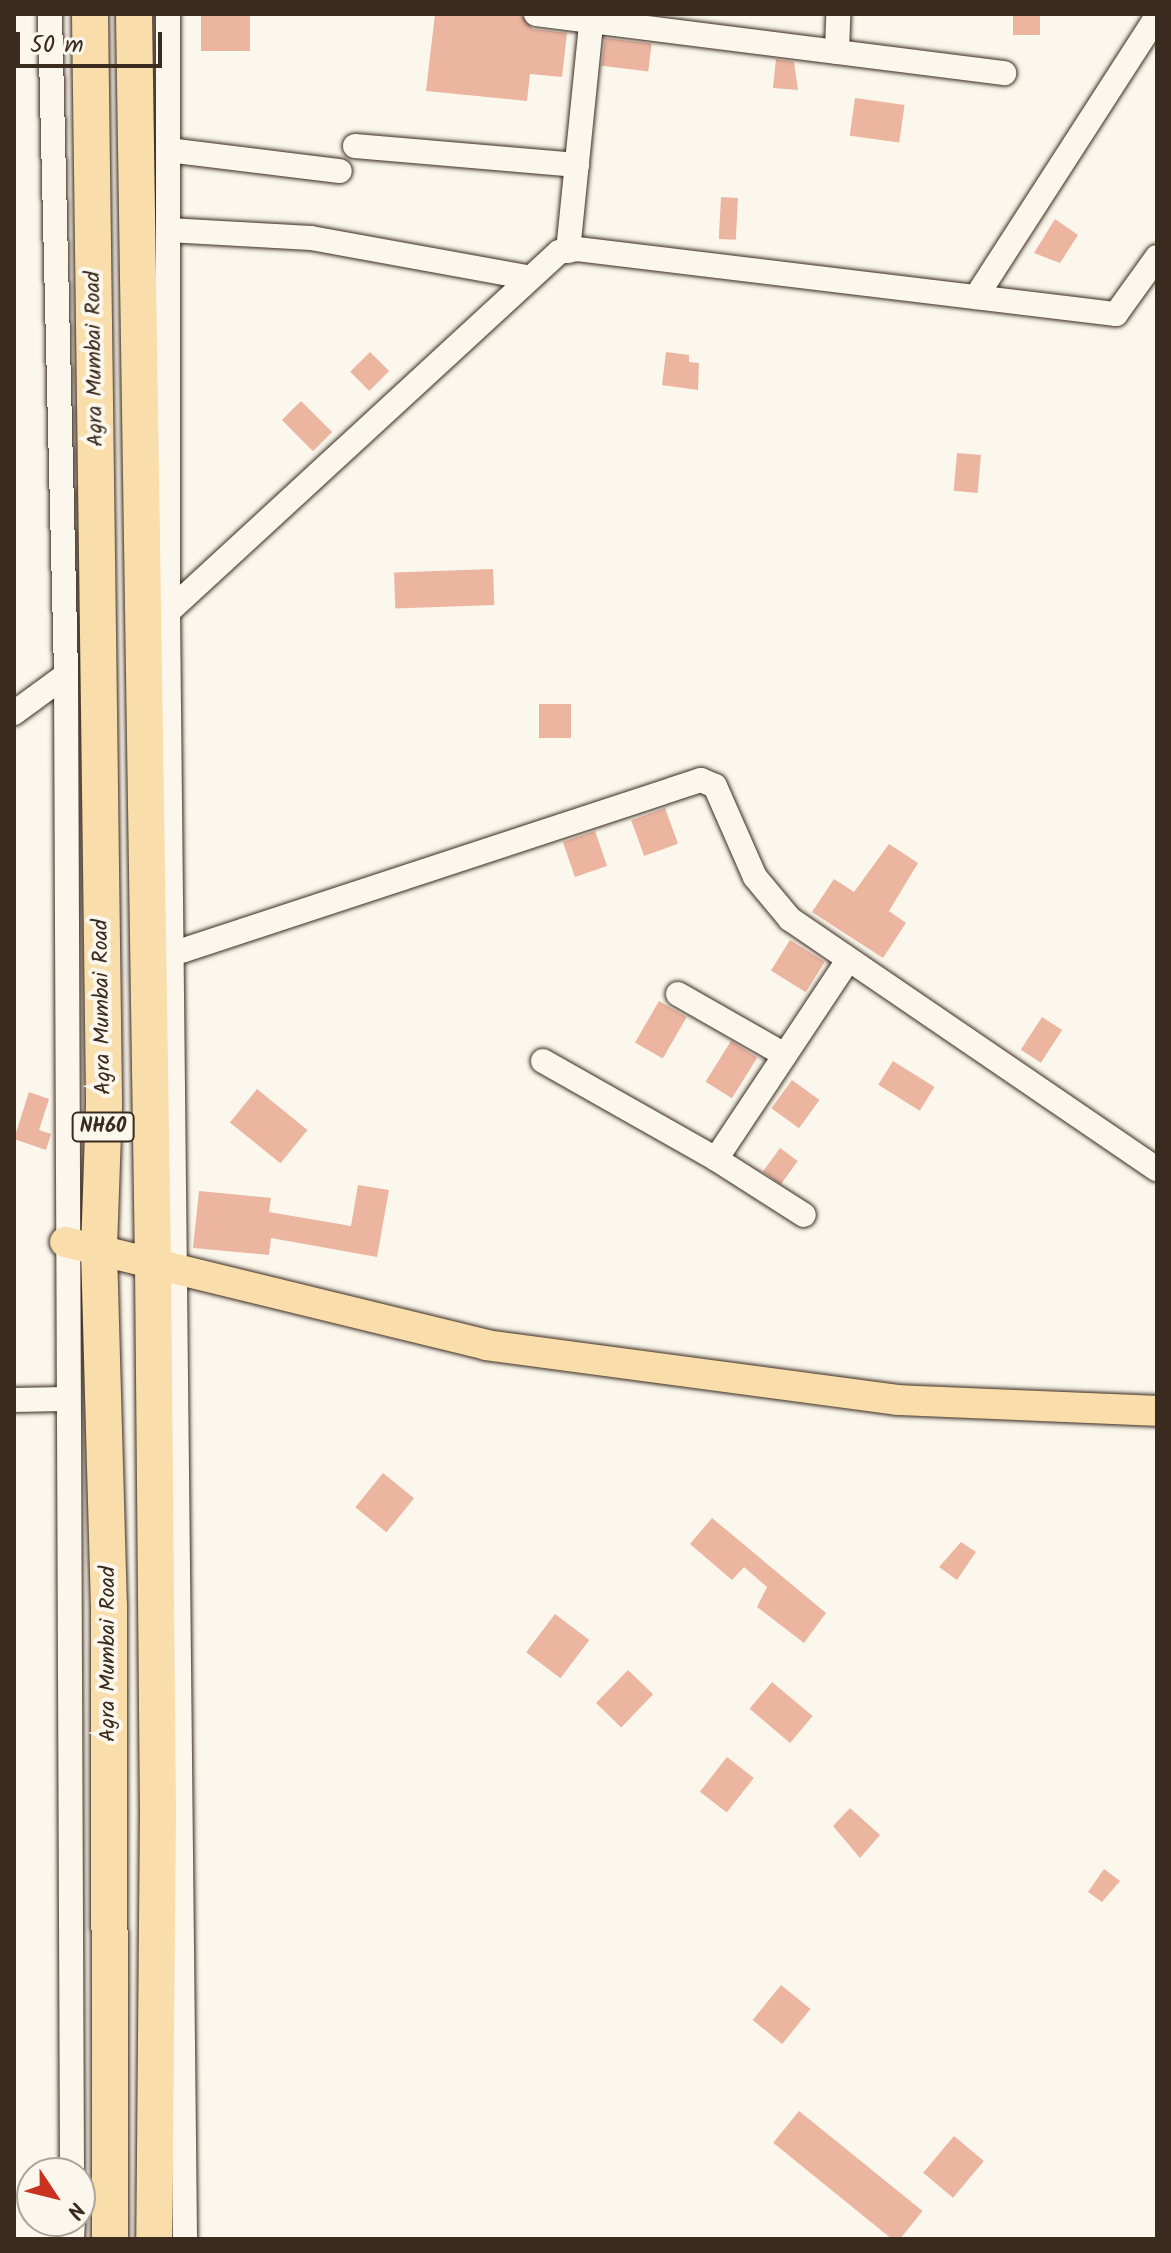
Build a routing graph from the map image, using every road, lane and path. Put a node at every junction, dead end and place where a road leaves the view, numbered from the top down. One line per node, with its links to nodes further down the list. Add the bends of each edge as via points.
1 (50, 14): 21 (street)
2 (90, 14): 31 (highway, Agra Mumbai Road / NH60, via 104,1105)
3 (134, 14): 32 (highway, Agra Mumbai Road / NH60)
4 (168, 14): 12 (street)
5 (536, 14): 8 (street)
6 (838, 14): 9 (street)
7 (1157, 16): 19 (street)
8 (591, 18): 9 (street); 13 (street)
9 (837, 52): 10 (street)
10 (1004, 73)
11 (355, 146): 13 (street)
12 (168, 150): 14 (street); 15 (street)
13 (577, 165): 16 (street)
14 (340, 171)
15 (168, 230): 18 (street, via 311,238); 20 (street)
16 (568, 251): 18 (street); 19 (street)
17 (1157, 257): 19 (street, via 1116,314)
18 (526, 277): 20 (street)
19 (976, 297)
20 (168, 612): 23 (street)
21 (66, 675): 22 (street); 31 (street)
22 (14, 713)
23 (172, 954): 24 (street, via 701,780 715,786 770,900); 32 (street)
24 (848, 960): 26 (street); 29 (street)
25 (678, 994): 26 (street)
26 (785, 1055): 28 (street)
27 (543, 1061): 28 (street)
28 (716, 1159): 30 (street)
29 (1157, 1169)
30 (804, 1215)
31 (82, 1256): 32 (main road); 33 (street); 38 (highway, Agra Mumbai Road / NH60, via 109,1606)
32 (165, 1276): 35 (main road, via 486,1345 897,1400); 36 (main road, via 511,1364 890,1419); 39 (highway, Agra Mumbai Road / NH60); 40 (street)
33 (65, 1399): 34 (street); 37 (street)
34 (14, 1400)
35 (1157, 1411)
36 (1157, 1432)
37 (72, 2157)
38 (110, 2239)
39 (154, 2239)
40 (185, 2239)

